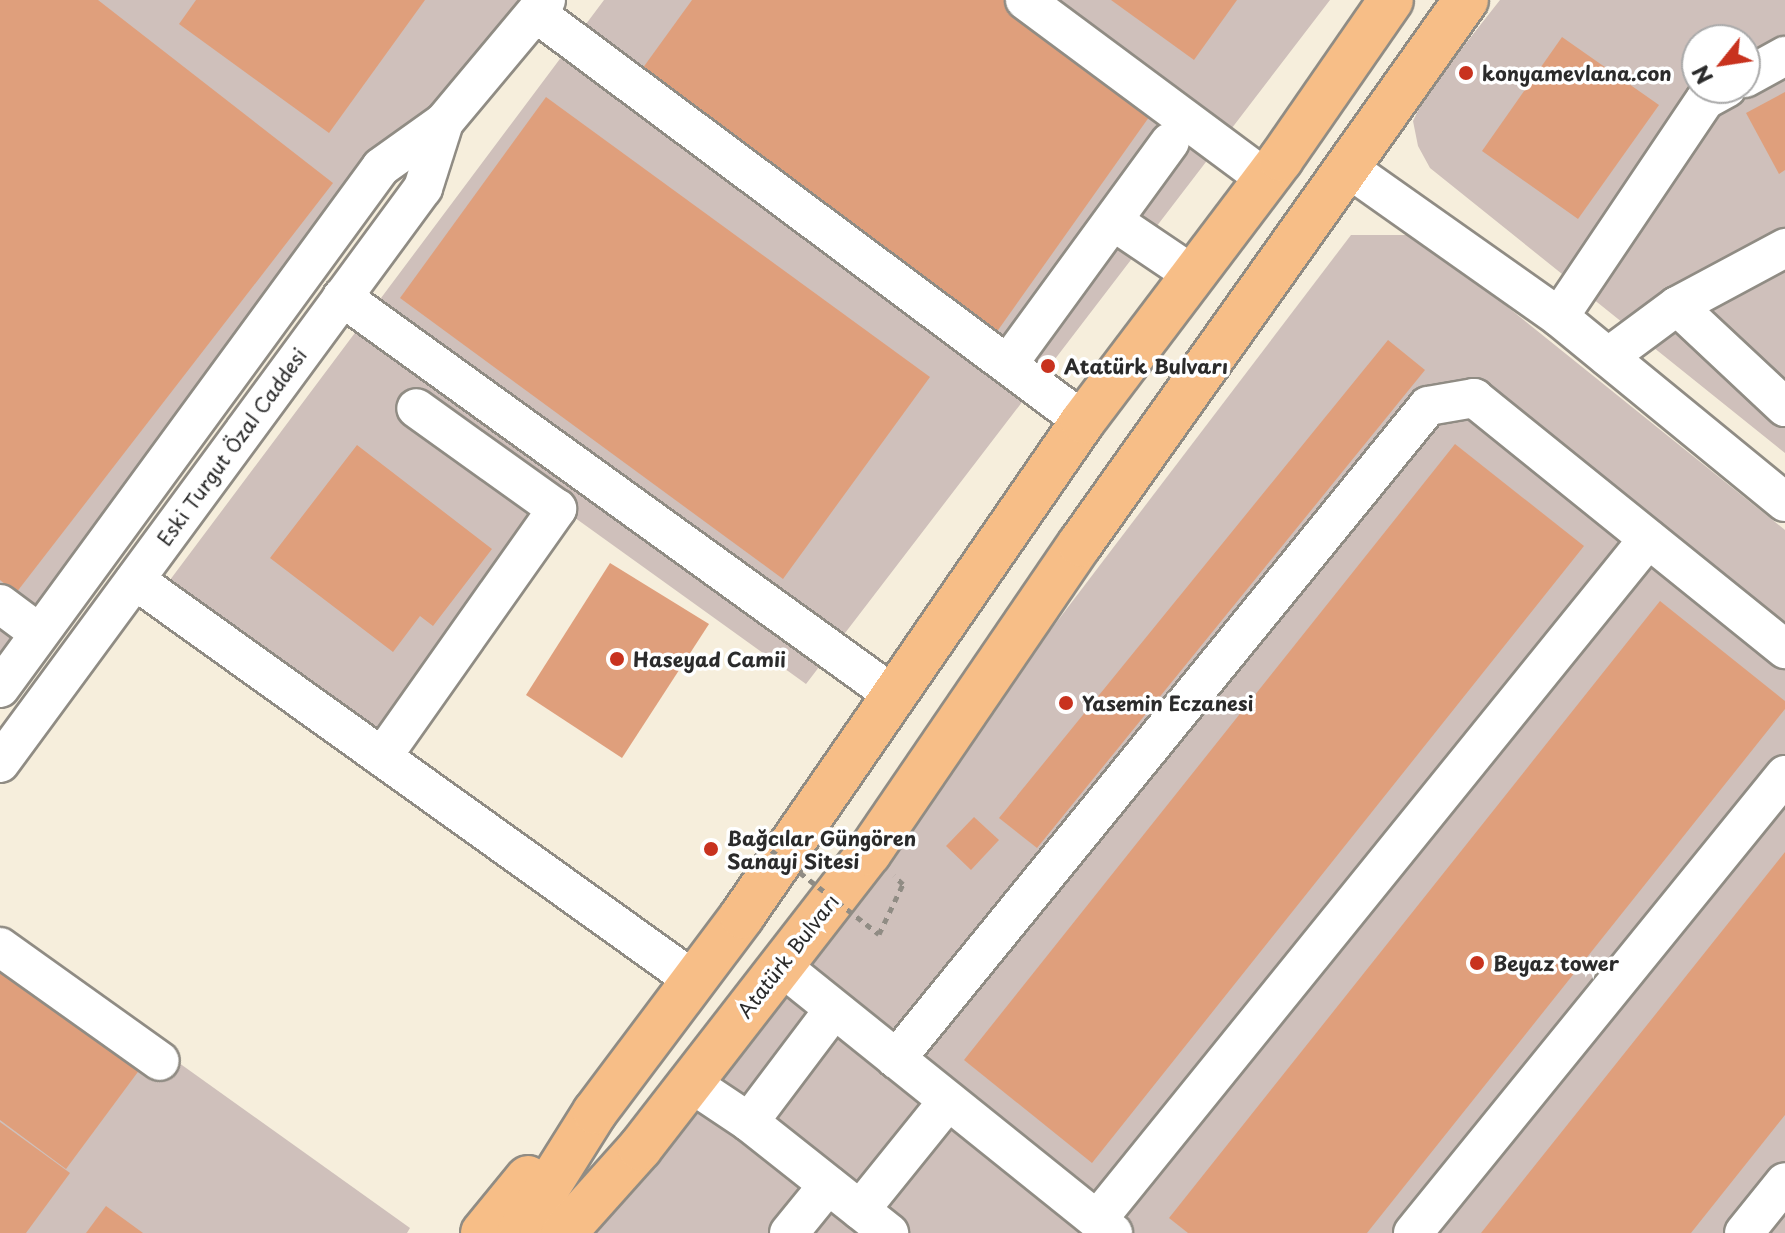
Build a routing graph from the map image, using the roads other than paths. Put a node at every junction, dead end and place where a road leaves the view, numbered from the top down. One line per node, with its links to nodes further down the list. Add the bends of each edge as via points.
1 (1025, 0): 11 (street)
2 (1391, 0): 11 (main road)
3 (1466, 0): 10 (main road, Atatürk Bulvarı)
4 (541, 6): 8 (street, Eski Turgut Özal Caddesi); 22 (street)
5 (1785, 56): 6 (street)
6 (1761, 69)
7 (1702, 104): 17 (street)
8 (444, 122): 15 (street, Eski Turgut Özal Caddesi, via 423,188); 27 (street, Eski Turgut Özal Caddesi, via 381,167)
9 (1170, 142): 12 (street)
10 (1348, 168): 17 (street); 35 (main road, Atatürk Bulvarı, via 869,853)
11 (1266, 179): 14 (main road)
12 (1113, 221): 14 (street); 18 (street)
13 (1785, 248): 16 (street)
14 (1193, 275): 22 (main road)
15 (342, 297): 25 (street, Eski Turgut Özal Caddesi); 30 (street)
16 (1677, 306): 19 (street); 20 (street)
17 (1559, 317): 19 (street)
18 (1019, 349)
19 (1608, 357): 23 (street)
20 (1785, 407)
21 (416, 408): 31 (street, via 557,509)
22 (1083, 421): 30 (main road)
23 (1785, 502)
24 (1648, 539): 28 (street); 38 (street, via 1474,398 1428,406); 48 (street)
25 (135, 580): 31 (street); 32 (street, Eski Turgut Özal Caddesi)
26 (0, 604): 27 (street)
27 (39, 633): 29 (street, Eski Turgut Özal Caddesi)
28 (1785, 649)
29 (0, 688)
30 (892, 694): 36 (main road, via 742,916)
31 (382, 757): 36 (street)
32 (0, 763)
33 (1785, 775): 54 (street)
34 (0, 947): 39 (street)
35 (781, 966): 37 (street); 40 (main road, Atatürk Bulvarı)
36 (692, 979): 42 (main road)
37 (834, 1009): 38 (street); 43 (street)
38 (896, 1059): 41 (street)
39 (160, 1061)
40 (689, 1082): 43 (street); 44 (main road, Atatürk Bulvarı)
41 (948, 1101): 47 (street); 48 (street)
42 (595, 1112): 49 (main road, via 521,1185); 50 (main road)
43 (749, 1122): 46 (street)
44 (640, 1148): 51 (main road, Atatürk Bulvarı); 52 (main road)
45 (1785, 1182): 55 (street)
46 (828, 1185): 47 (street); 53 (street)
47 (875, 1221)
48 (1105, 1227)
49 (483, 1233)
50 (519, 1233)
51 (564, 1233)
52 (592, 1233)
53 (789, 1233)
54 (1413, 1233)
55 (1744, 1233)

